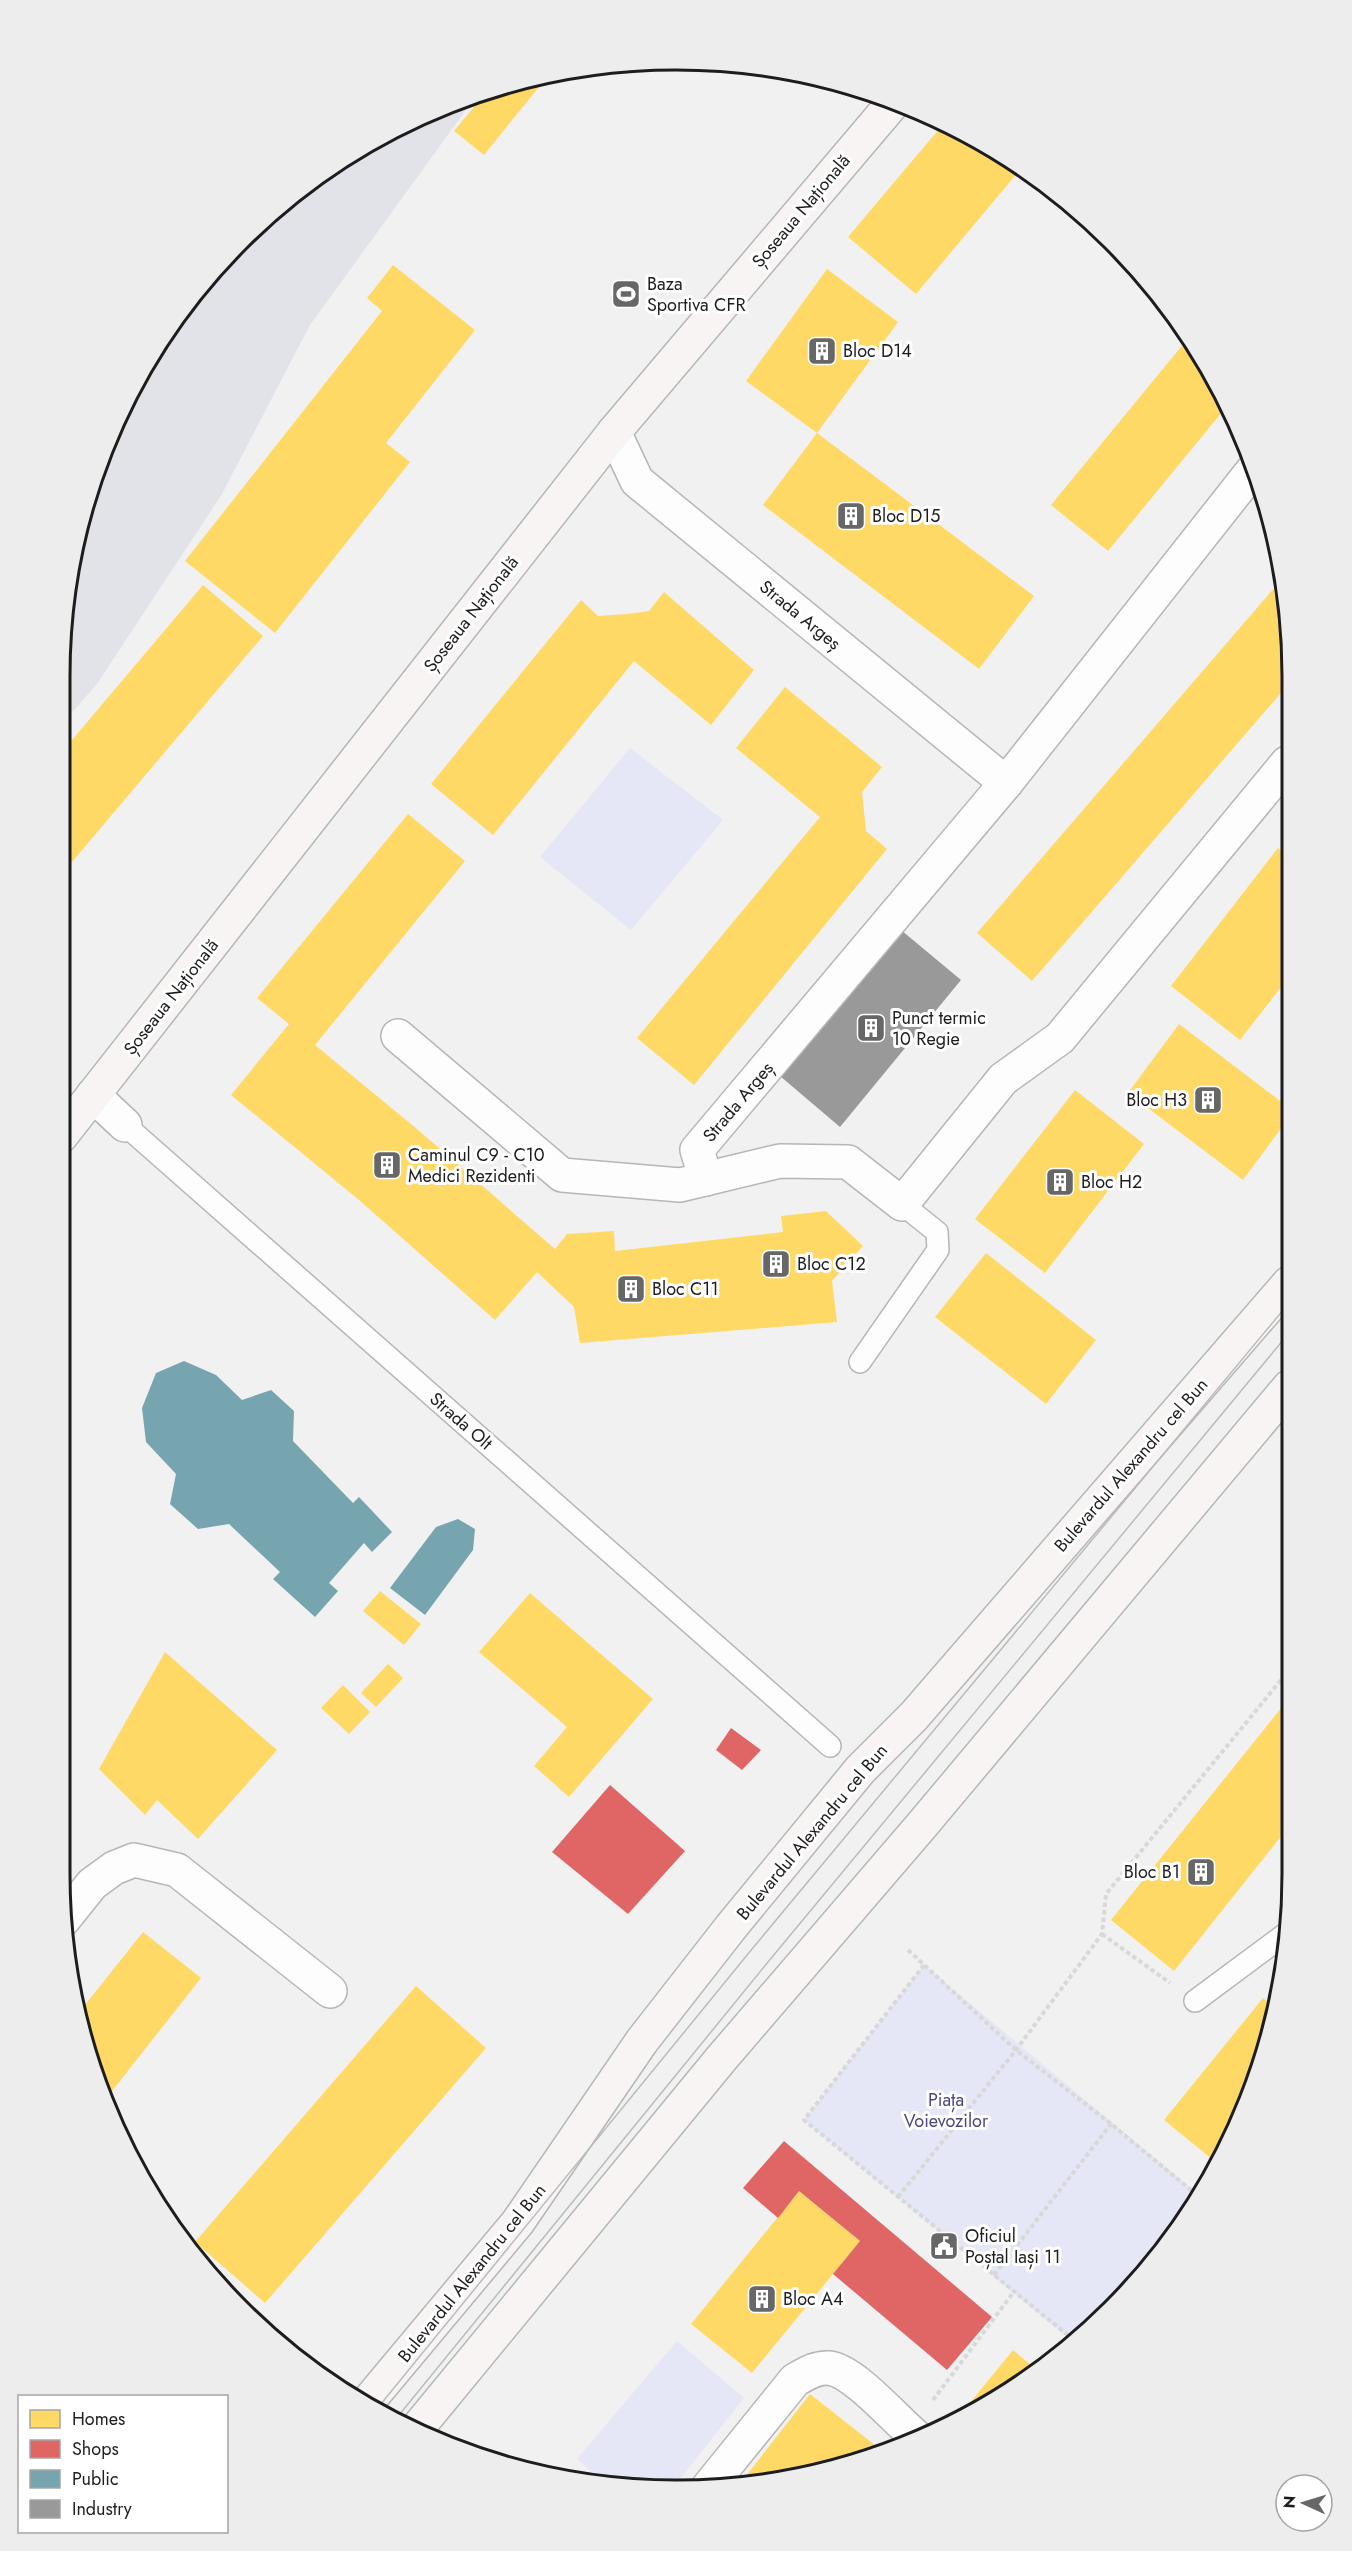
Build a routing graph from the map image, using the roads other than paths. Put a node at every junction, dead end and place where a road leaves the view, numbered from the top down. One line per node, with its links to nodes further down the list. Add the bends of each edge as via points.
1 (888, 109): 2 (main road, Șoseaua Națională)
2 (614, 432): 5 (street, Strada Argeș, via 636,481); 7 (main road, Șoseaua Națională)
3 (1247, 477): 5 (street, Strada Argeș)
4 (1282, 769): 11 (street, via 1060,1038 1003,1079)
5 (1006, 783): 10 (street, Strada Argeș, via 697,1150)
6 (398, 1036): 10 (street, via 562,1175 680,1185)
7 (93, 1095): 8 (main road, Șoseaua Națională); 9 (street, Strada Olt)
8 (70, 1124)
9 (125, 1125): 15 (lane, Strada Olt)
10 (706, 1179): 11 (street, via 780,1161 848,1162)
11 (902, 1204): 13 (lane, via 937,1232 938,1250)
12 (1282, 1291): 20 (main road, Bulevardul Alexandru cel Bun, via 914,1716 845,1789 731,1927 642,2041 518,2222)
13 (860, 1362)
14 (1282, 1395): 21 (main road, via 721,2059)
15 (830, 1746)
16 (72, 1909): 18 (street, via 92,1884 134,1860 177,1870)
17 (1277, 1940): 19 (lane)
18 (330, 1991)
19 (1195, 2001)
20 (371, 2398)
21 (421, 2424)
22 (911, 2433): 23 (street, via 847,2373 830,2368 814,2370 795,2380)
23 (715, 2479)

